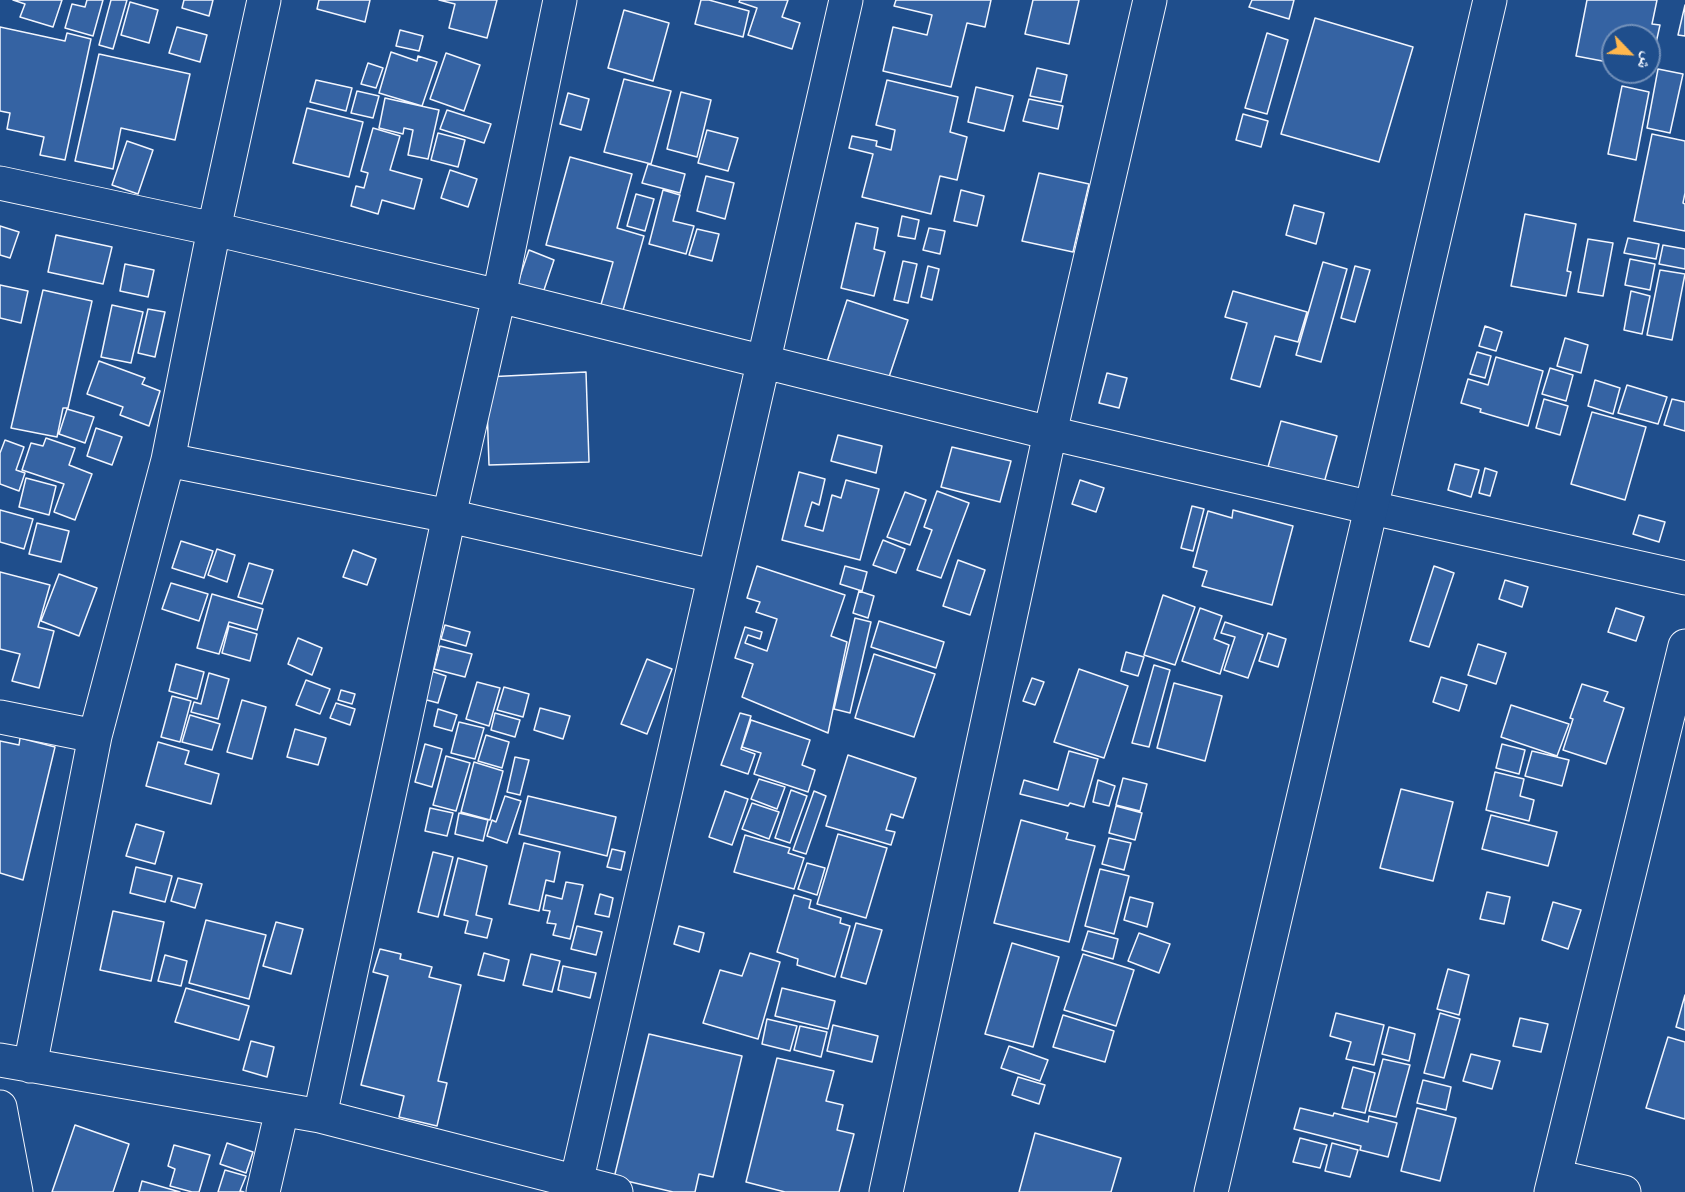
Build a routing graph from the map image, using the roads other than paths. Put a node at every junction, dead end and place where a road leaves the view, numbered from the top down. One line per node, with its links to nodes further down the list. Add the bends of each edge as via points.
1 (264, 0): 7 (street)
2 (560, 0): 8 (street)
3 (846, 0): 9 (street)
4 (1150, 0): 10 (street)
5 (1490, 0): 12 (street)
6 (0, 183): 7 (street)
7 (214, 229): 8 (street); 11 (street)
8 (499, 296): 9 (street); 13 (street)
9 (764, 361): 10 (street); 14 (street)
10 (1050, 433): 12 (street); 28 (street)
11 (168, 460): 13 (street); 18 (street)
12 (1372, 508): 15 (street); 29 (street)
13 (449, 516): 14 (street); 22 (street)
14 (713, 576): 24 (street)
15 (1685, 578)
16 (1685, 646): 23 (street)
17 (0, 717): 18 (street)
18 (95, 736): 19 (street)
19 (15, 1064): 21 (street)
20 (0, 1107): 25 (street)
21 (282, 1110): 22 (street); 26 (street)
22 (320, 1116): 24 (street)
23 (1553, 1184): 30 (street)
24 (575, 1187): 27 (street)
25 (16, 1192)
26 (263, 1192)
27 (616, 1192)
28 (886, 1192)
29 (1211, 1192)
30 (1624, 1192)

